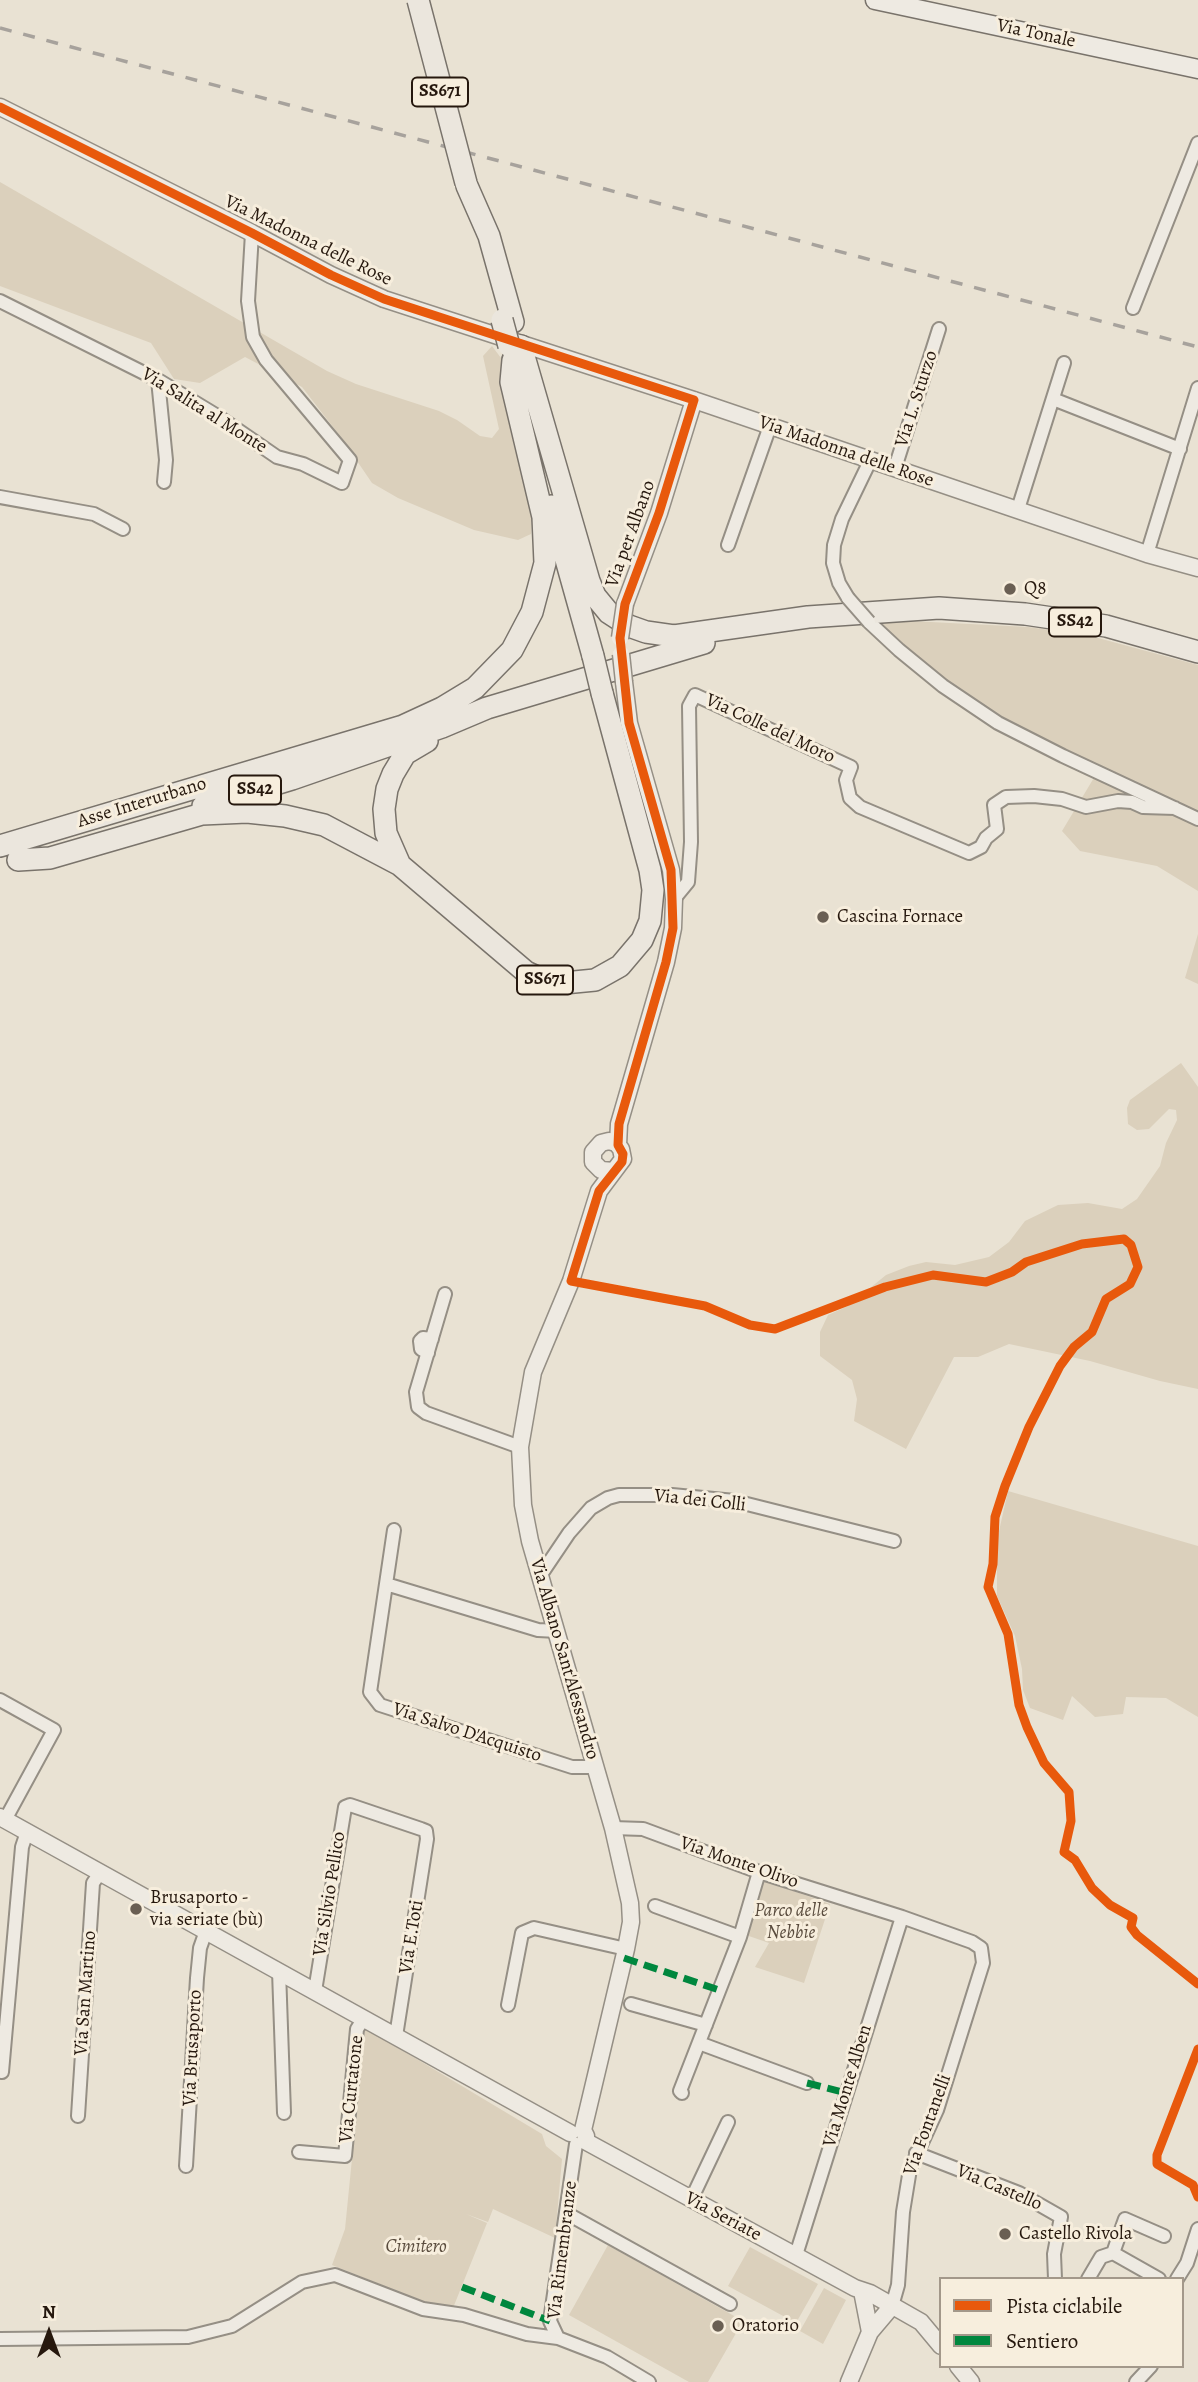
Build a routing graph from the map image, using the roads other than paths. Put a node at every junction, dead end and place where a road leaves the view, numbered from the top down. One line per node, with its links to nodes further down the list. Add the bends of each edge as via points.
1 (418, 0): 10 (highway, SS671, bridge)
2 (875, 0): 3 (main road, Via Tonale)
3 (1198, 69)
4 (0, 107): 6 (street, Via Madonna delle Rose)
5 (1198, 143): 8 (street)
6 (252, 233): 12 (street, Via Salita al Monte, via 248,301 253,337 266,360 350,460 342,482 277,457); 15 (street, Via Madonna delle Rose, via 384,299)
7 (0, 301): 12 (street, Via Salita al Monte)
8 (1133, 308)
9 (939, 329): 19 (street, Via L. Sturzo)
10 (514, 351): 27 (highway, SS671, via 589,581 608,613 646,632 674,636); 31 (highway, via 511,382 543,517 545,563 532,612 512,650 475,688); 36 (highway, SS671, bridge, via 650,870 652,913 642,940 620,966 603,978 564,983 540,978 513,963)
11 (1064, 363): 14 (street)
12 (158, 380): 20 (street)
13 (1198, 388): 17 (street)
14 (1053, 399): 17 (street); 22 (street)
15 (694, 400): 16 (street, Via Madonna delle Rose); 37 (street, Via per Albano, bridge, via 625,604 620,646 629,723 671,870)
16 (770, 426): 18 (street, Via Madonna delle Rose); 24 (street)
17 (1180, 449): 25 (street)
18 (870, 461): 19 (street, Via Madonna delle Rose); 32 (street, Via Colle del Moro, bridge, via 842,519 832,563 848,598 869,622 943,686 999,723)
19 (895, 468): 22 (street, Via Madonna delle Rose)
20 (164, 482)
21 (0, 497): 23 (street, via 94,514)
22 (1018, 509): 25 (street, Via Madonna delle Rose)
23 (123, 529)
24 (729, 545)
25 (1147, 554): 26 (street, Via Madonna delle Rose)
26 (1198, 568)
27 (808, 617): 28 (highway, SS42, via 939,608 1025,614 1106,626); 29 (highway, SS42)
28 (1198, 652)
29 (561, 684): 30 (highway, SS42); 36 (highway, via 549,698 445,732 405,754 389,781 384,809 386,833)
30 (487, 708): 31 (highway, Asse Interurbano); 35 (highway, SS42, via 292,779)
31 (403, 726): 34 (highway, Asse Interurbano / SS42)
32 (1175, 808): 33 (street, Via Colle del Moro); 37 (street, Via Colle del Moro, via 1118,801 1086,807 1062,799 1006,797 994,805 997,830 981,848 969,853 860,807 850,798 846,780 850,766 695,695 689,706 688,882)
33 (1198, 820)
34 (0, 846)
35 (9, 863): 36 (highway, SS671, via 50,858 202,814 247,812 324,825)
36 (400, 865)
37 (674, 899): 38 (street, via 666,962)
38 (611, 1143): 39 (street, via 593,1152); 40 (street, via 623,1159)
39 (596, 1166): 40 (street, via 604,1172); 41 (street, Via Albano Sant'Alessandro)
40 (614, 1171): 41 (street, Via Albano Sant'Alessandro)
41 (599, 1191): 43 (street, Via Albano Sant'Alessandro, via 570,1282 533,1372)
42 (445, 1294): 43 (street, via 416,1392 418,1407)
43 (520, 1447): 46 (street, Via Albano Sant'Alessandro, via 523,1505)
44 (394, 1530): 47 (street, Via Salvo D'Acquisto)
45 (894, 1541): 46 (street, Via dei Colli, via 735,1501 619,1495 591,1508)
46 (540, 1576): 48 (street, Via Albano Sant'Alessandro)
47 (386, 1584): 48 (street, via 538,1630); 50 (street, Via Salvo D'Acquisto, via 370,1682 370,1692 380,1705 572,1767)
48 (557, 1631): 50 (street, Via Albano Sant'Alessandro)
49 (0, 1700): 51 (street, via 54,1730)
50 (596, 1767): 52 (street, Via Albano Sant'Alessandro)
51 (2, 1819): 53 (street)
52 (613, 1828): 55 (street, Via Monte Olivo, via 643,1829); 62 (street, Via Albano Sant'Alessandro, via 630,1903)
53 (27, 1832): 56 (street); 71 (street)
54 (428, 1839): 64 (street, Via Silvio Pellico, via 421,1829 345,1807); 69 (street, Via E.Toti)
55 (760, 1872): 58 (street, Via Monte Olivo); 60 (street)
56 (100, 1873): 59 (street); 75 (street, Via San Martino, via 93,1883)
57 (655, 1906): 60 (street)
58 (902, 1917): 61 (street, Via Monte Olivo); 86 (street, Via Monte Alben)
59 (206, 1931): 63 (street); 80 (street, Via Brusaporto, via 197,1979)
60 (740, 1937): 68 (street)
61 (982, 1948): 79 (street, Via Fontanelli, via 983,1963 937,2110)
62 (626, 1949): 66 (street, via 534,1928 522,1933); 77 (street, Via Albano Sant'Alessandro)
63 (279, 1971): 64 (street); 74 (street)
64 (315, 1991): 67 (street)
65 (631, 2004): 68 (street)
66 (508, 2005)
67 (364, 2018): 69 (street); 78 (street, Via Curtatone, via 357,2029 345,2156)
68 (706, 2025): 70 (street)
69 (396, 2036): 77 (street, Via Seriate)
70 (699, 2043): 72 (street); 73 (street)
71 (2, 2072)
72 (807, 2083)
73 (682, 2093)
74 (284, 2113)
75 (78, 2116)
76 (728, 2122): 81 (street)
77 (578, 2137): 81 (street, Via Seriate); 82 (street, Via Rimembranze)
78 (299, 2151)
79 (916, 2153): 87 (street, Via Castello, via 1019,2193 1061,2217); 93 (street, Via Fontanelli, via 906,2188)
80 (186, 2166)
81 (691, 2200): 86 (street, Via Seriate)
82 (566, 2213): 92 (street); 95 (street, Via Rimembranze, via 550,2321)
83 (1198, 2229): 90 (street)
84 (1164, 2236): 85 (street, via 1125,2219)
85 (1113, 2253): 88 (street, via 1101,2257); 89 (street)
86 (796, 2255): 91 (street, Via Seriate)
87 (1055, 2277)
88 (1089, 2277)
89 (1155, 2277)
90 (1178, 2277)
91 (862, 2291): 93 (street, Via Seriate); 94 (street)
92 (730, 2304)
93 (892, 2306): 94 (street); 97 (street, Via Seriate, via 921,2322)
94 (870, 2332): 101 (street)
95 (558, 2338): 96 (street, via 423,2309 335,2274 302,2282 232,2326 188,2337); 100 (street, Via Rimembranze, via 607,2357)
96 (0, 2339)
97 (939, 2344)
98 (960, 2368): 102 (street)
99 (1149, 2368): 103 (street)
100 (649, 2382)
101 (849, 2382)
102 (971, 2382)
103 (1136, 2382)

